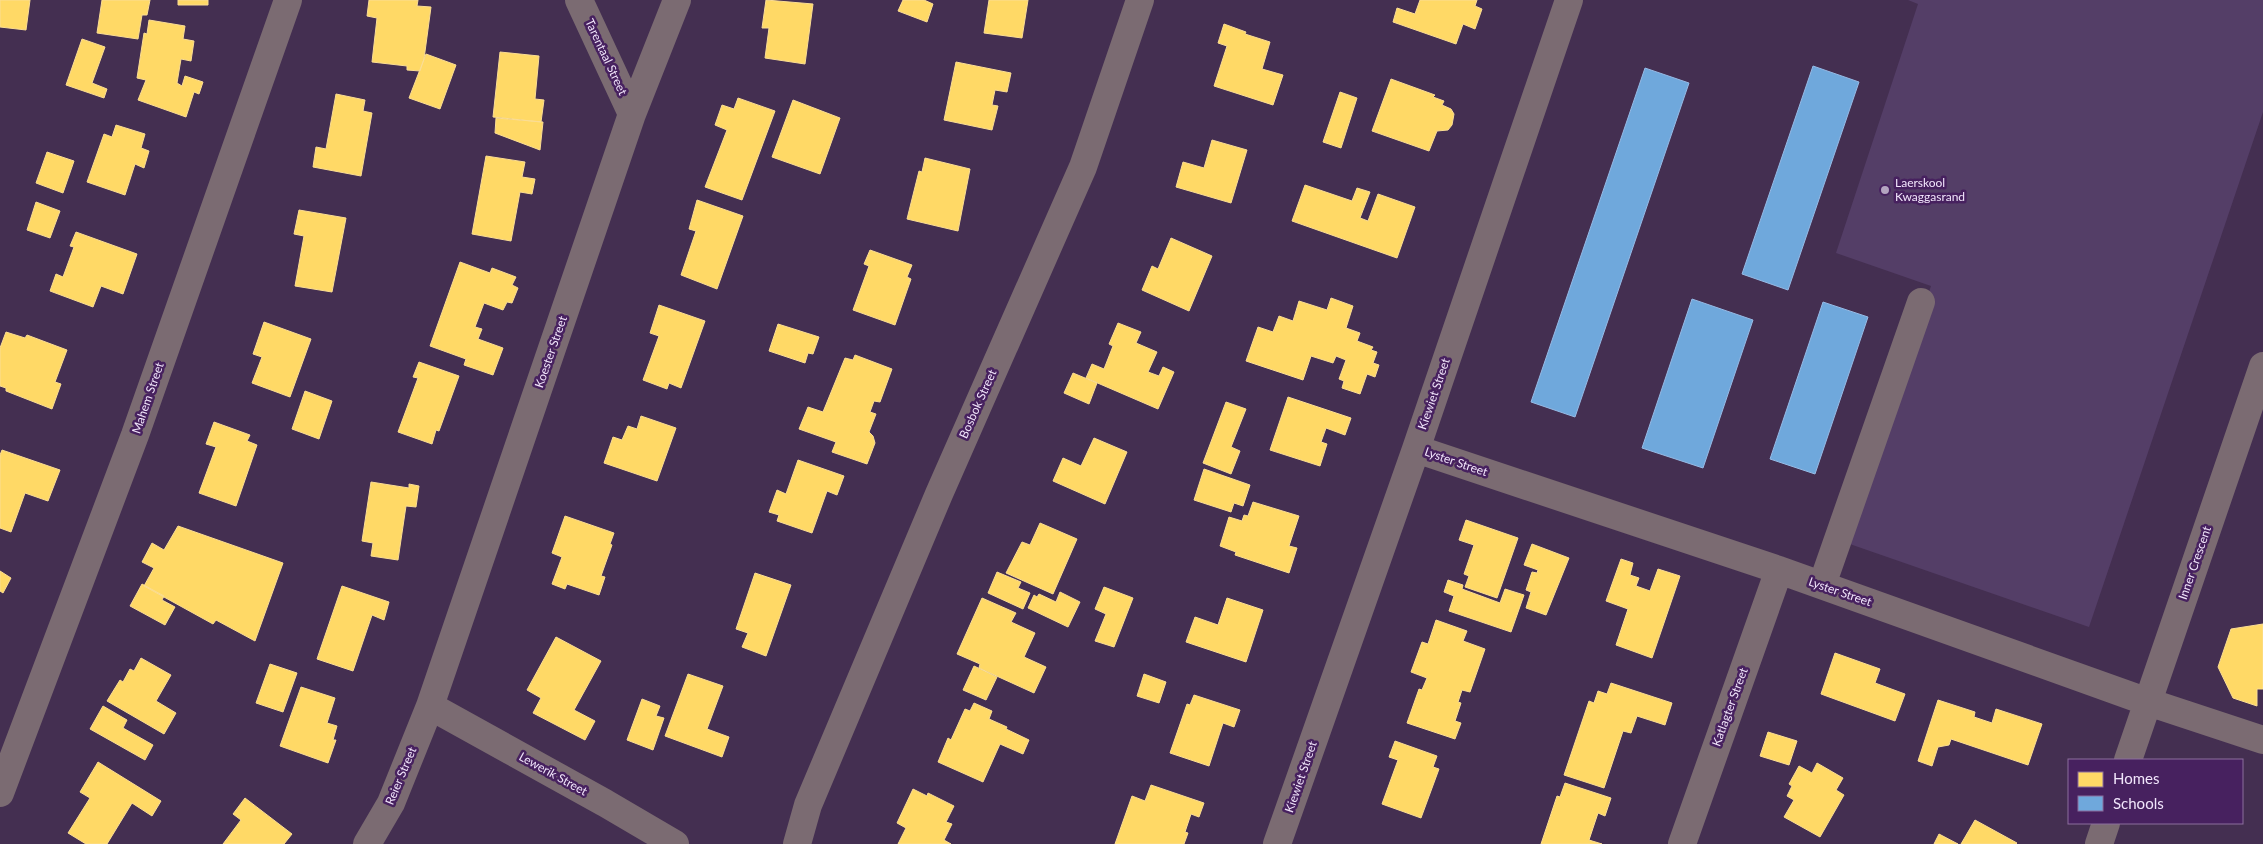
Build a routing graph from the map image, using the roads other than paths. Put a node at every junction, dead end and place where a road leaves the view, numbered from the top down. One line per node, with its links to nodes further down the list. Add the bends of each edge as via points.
1 (288, 0): 16 (street, Mahem Street, via 135,435)
2 (579, 0): 6 (street, Tarentaal Street)
3 (677, 0): 6 (street, Koester Street)
4 (1140, 0): 17 (street, Bosbok Street, via 1083,167 939,494)
5 (1569, 0): 9 (street, Kiewiet Street)
6 (632, 114): 13 (street, Koester Street)
7 (1922, 302): 11 (street)
8 (2263, 366): 12 (street, Inner Crescent)
9 (1416, 449): 10 (street, Lyster Street); 23 (street, Kiewiet Street)
10 (1779, 570): 11 (street, Lyster Street); 24 (street, Katlagter Street)
11 (1822, 585): 12 (street, Lyster Street)
12 (2148, 702): 14 (street, Lyster Street); 15 (street, Inner Crescent)
13 (430, 706): 19 (street, Reier Street, via 391,803); 20 (street, Lewerik Street)
14 (2263, 740)
15 (2128, 759)
16 (0, 793)
17 (808, 805): 21 (street, Bosbok Street); 22 (street, Bosbok Street)
18 (2106, 824): 25 (street)
19 (367, 844)
20 (675, 844)
21 (783, 844)
22 (797, 844)
23 (1277, 844)
24 (1682, 844)
25 (2099, 844)

